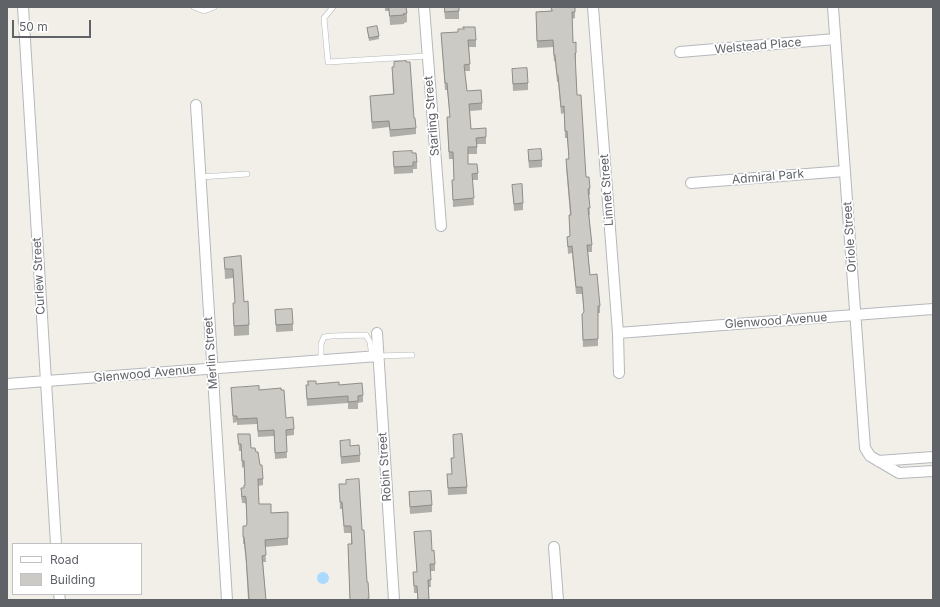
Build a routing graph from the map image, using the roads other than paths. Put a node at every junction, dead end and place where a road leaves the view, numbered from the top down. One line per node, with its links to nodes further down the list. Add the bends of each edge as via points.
1 (23, 7): 26 (street, Curlew Street)
2 (194, 7): 3 (lane, via 204,11)
3 (214, 7)
4 (333, 7): 10 (lane, via 324,18 328,62)
5 (424, 7): 10 (street, Starling Street)
6 (593, 7): 20 (street, Linnet Street)
7 (833, 7): 8 (street, Oriole Street)
8 (835, 39): 9 (street, Welstead Place); 12 (street, Oriole Street)
9 (680, 52)
10 (428, 56): 16 (street, Starling Street)
11 (196, 105): 14 (street, Merlin Street)
12 (845, 170): 15 (street, Admiral Park); 18 (street, Oriole Street)
13 (247, 174): 14 (lane)
14 (200, 177): 24 (street, Merlin Street)
15 (691, 183)
16 (441, 226)
17 (933, 309): 18 (street, Glenwood Avenue)
18 (855, 315): 20 (street, Glenwood Avenue); 29 (street, Oriole Street, via 865,445 868,454)
19 (377, 333): 22 (street, Robin Street)
20 (618, 333): 25 (street, Linnet Street)
21 (412, 355): 22 (lane)
22 (375, 356): 23 (street, Glenwood Avenue); 23 (lane, via 366,335 331,336 324,338 321,344); 34 (street, Robin Street)
23 (321, 360): 24 (street, Glenwood Avenue)
24 (212, 368): 26 (street, Glenwood Avenue); 33 (street, Merlin Street)
25 (619, 373)
26 (46, 382): 27 (street, Glenwood Avenue); 31 (street, Curlew Street)
27 (7, 384)
28 (933, 457): 29 (street)
29 (878, 461): 30 (street, Oriole Street, via 899,473)
30 (933, 471)
31 (56, 543)
32 (554, 547): 35 (street)
33 (227, 600)
34 (394, 600)
35 (558, 600)

